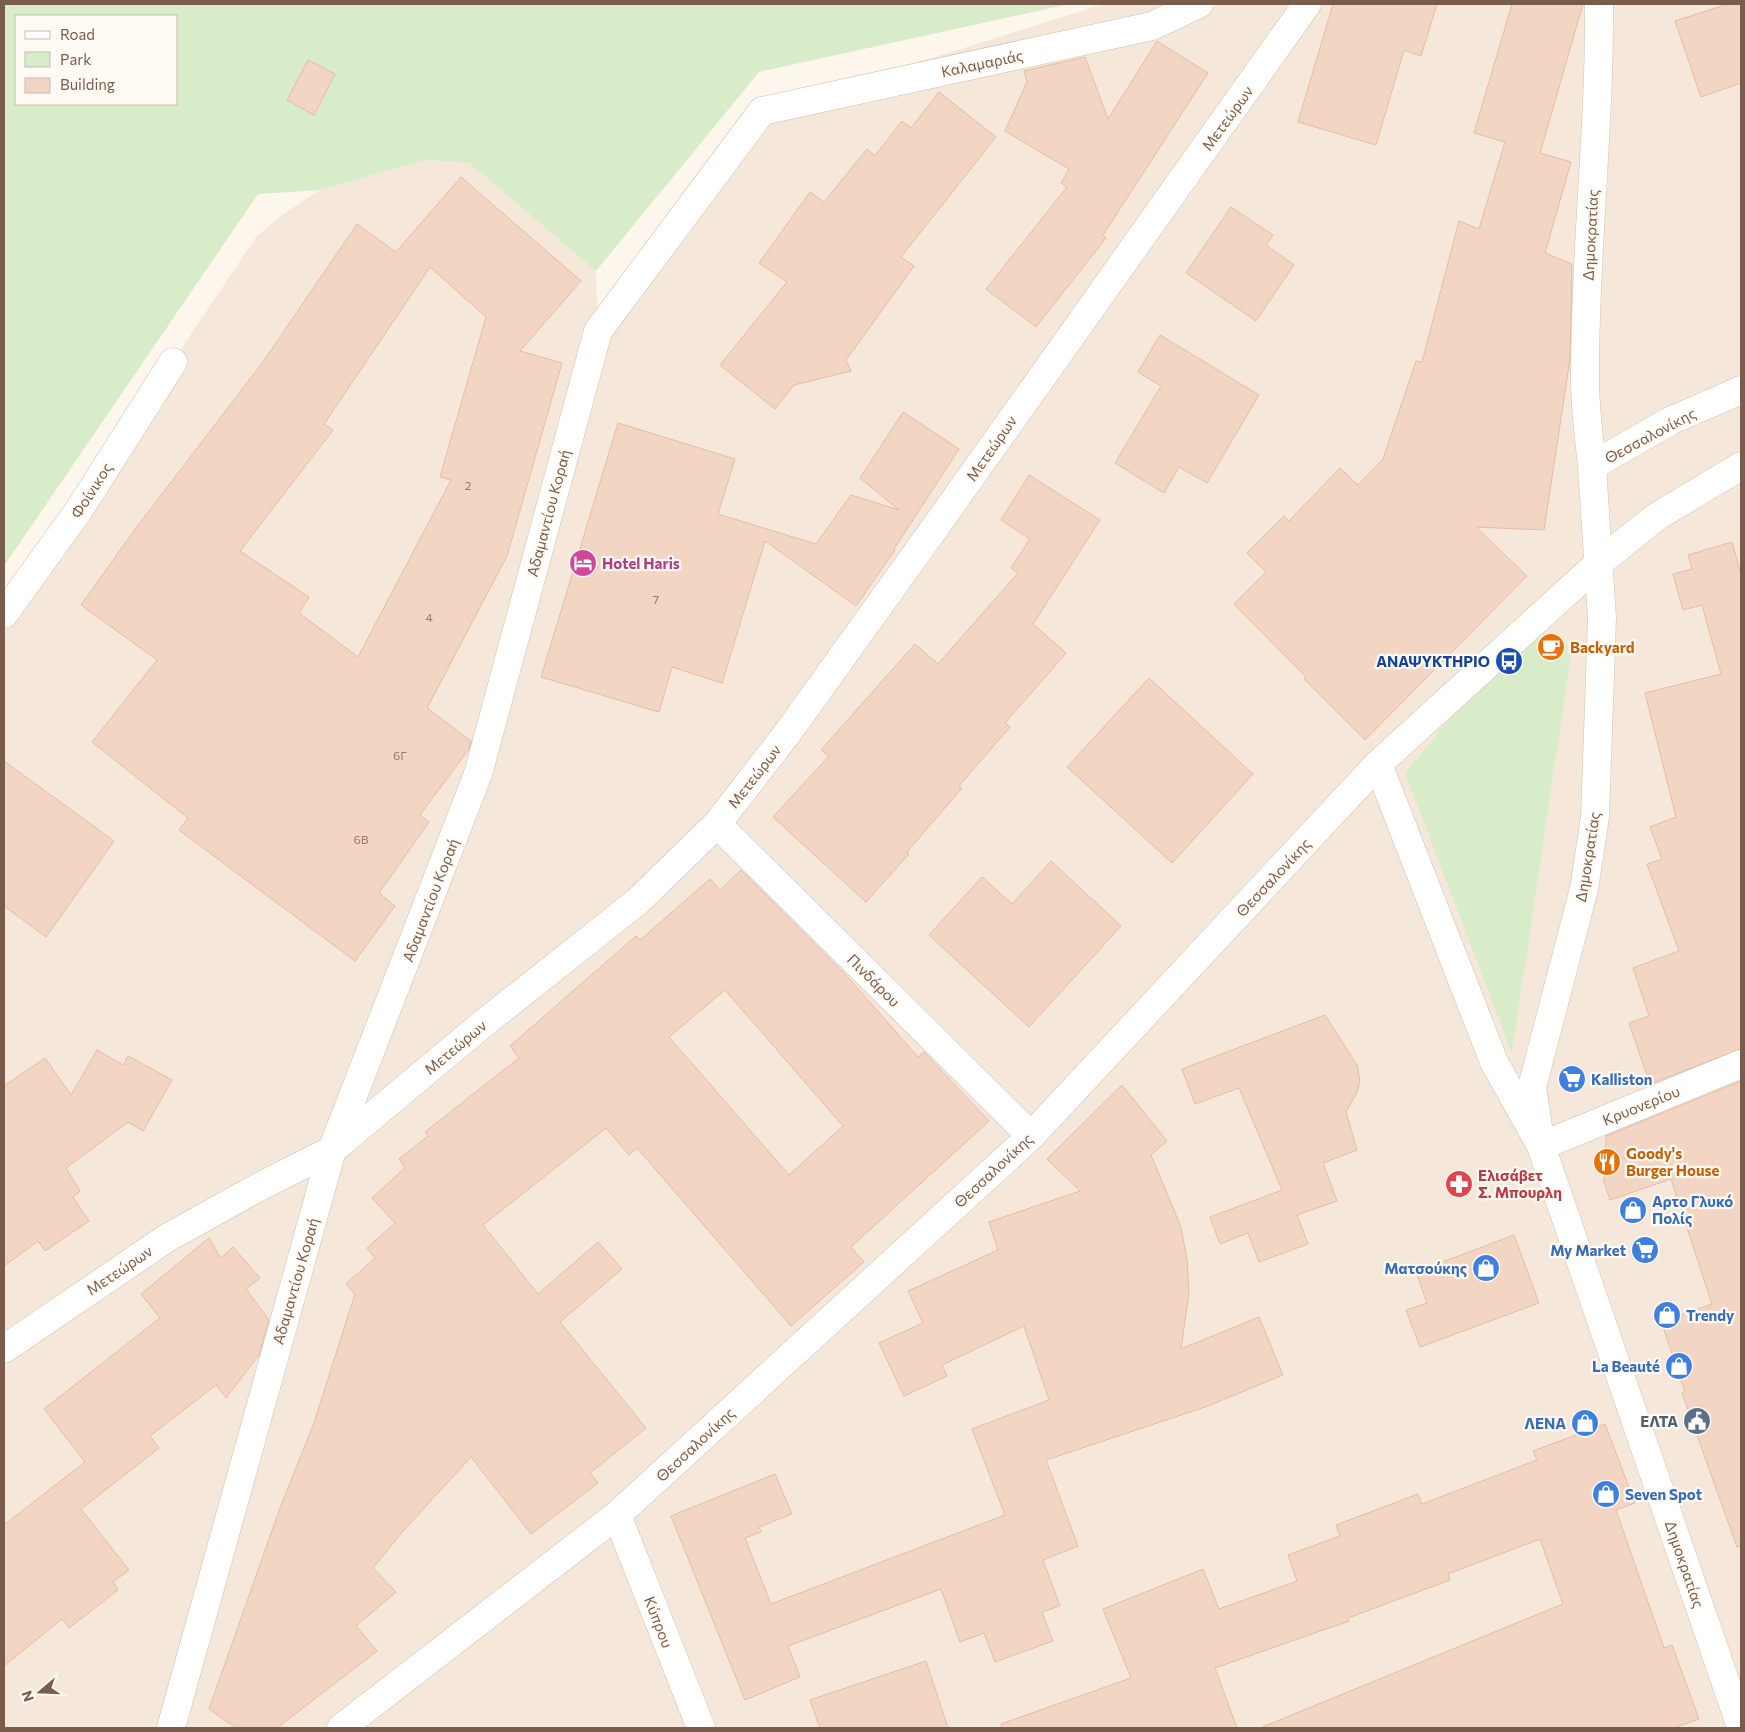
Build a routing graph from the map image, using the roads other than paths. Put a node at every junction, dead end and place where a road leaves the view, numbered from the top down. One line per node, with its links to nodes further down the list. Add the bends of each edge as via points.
1 (1199, 4): 4 (street, Καλαμαριάς, via 1152,26)
2 (1307, 4): 12 (street, Μετεώρων, via 923,545 786,735)
3 (1599, 4): 7 (street, Δημοκρατίας, via 1584,373)
4 (762, 110): 16 (street, Αδαμαντίου Κοραή, via 598,331 478,774)
5 (173, 362): 10 (street, Φοίνικος, via 79,510)
6 (1741, 390): 7 (street, Θεσσαλονίκης, via 1670,421)
7 (1592, 466): 9 (street, Θεσσαλονίκης)
8 (1741, 466): 9 (street, Θεσσαλονίκης, via 1656,517)
9 (1600, 562): 11 (street, Θεσσαλονίκης); 15 (street, Δημοκρατίας, via 1602,657 1595,817 1584,889 1532,1087)
10 (4, 614)
11 (1378, 764): 14 (street, Θεσσαλονίκης); 15 (street, Δημοκρατίας, via 1494,1062)
12 (717, 824): 14 (street, Πινδάρου); 16 (street, Μετεώρων, via 638,901 479,1027)
13 (1741, 1064): 15 (street, Κρυονερίου)
14 (1031, 1136): 18 (street, Θεσσαλονίκης)
15 (1541, 1146): 19 (street, Δημοκρατίας)
16 (332, 1150): 17 (street, Μετεώρων, via 167,1238); 20 (street, Αδαμαντίου Κοραή)
17 (4, 1349)
18 (618, 1515): 21 (street, Θεσσαλονίκης); 22 (street, Κύπρου)
19 (1741, 1727)
20 (171, 1728)
21 (341, 1728)
22 (701, 1728)

